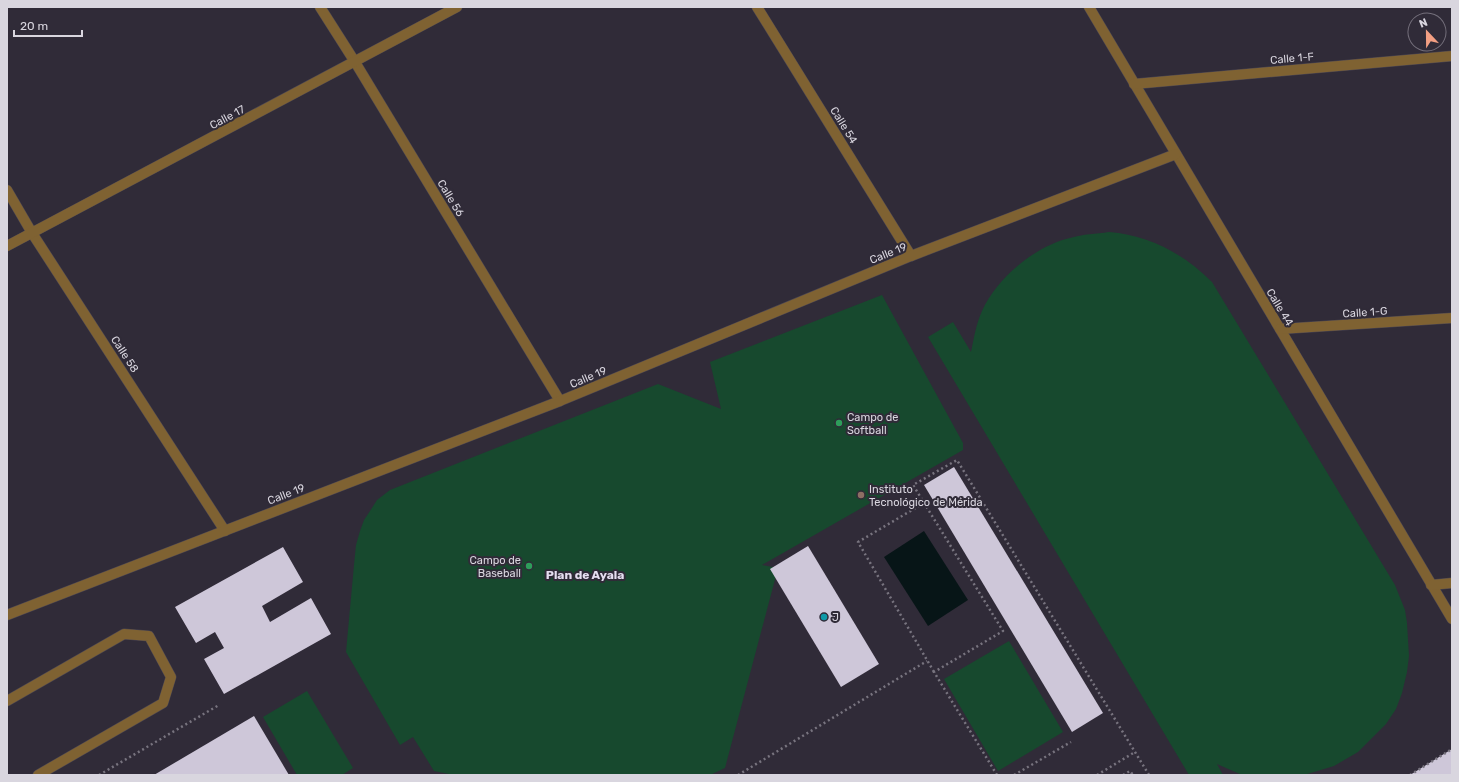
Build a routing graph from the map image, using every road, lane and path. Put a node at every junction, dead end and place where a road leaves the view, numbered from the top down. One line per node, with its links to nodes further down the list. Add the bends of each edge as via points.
1 (320, 7): 6 (street, Calle 56)
2 (457, 7): 6 (street, Calle 17)
3 (756, 7): 12 (street, Calle 54)
4 (1088, 7): 7 (street, Calle 44)
5 (1452, 56): 7 (street, Calle 1-F)
6 (355, 62): 10 (street, Calle 17); 15 (street, Calle 56)
7 (1134, 84): 8 (street, Calle 44)
8 (1176, 154): 12 (street, Calle 19); 14 (street, Calle 44)
9 (7, 190): 10 (street, Calle 58)
10 (32, 233): 11 (street, Calle 17); 17 (street, Calle 58)
11 (7, 246)
12 (911, 256): 15 (street, Calle 19)
13 (1452, 318): 14 (street, Calle 1-G)
14 (1280, 329): 19 (street, Calle 44)
15 (560, 401): 17 (street, Calle 19)
16 (924, 503): 22 (path, via 858,542); 23 (path, via 1003,631); 28 (path, via 913,485 957,460)
17 (224, 531): 20 (street, Calle 19)
18 (1452, 583): 19 (street)
19 (1431, 585): 21 (street, Calle 44)
20 (7, 615)
21 (1452, 618)
22 (927, 661): 23 (path); 31 (path)
23 (934, 672): 32 (path)
24 (7, 701): 29 (street, via 124,634 149,636 171,677 163,703)
25 (219, 705): 30 (path)
26 (1071, 742): 33 (path)
27 (1452, 749): 38 (path)
28 (1135, 752): 34 (path); 37 (path)
29 (38, 775)
30 (99, 775)
31 (738, 775)
32 (997, 775)
33 (1014, 775)
34 (1097, 775)
35 (1123, 775): 36 (path, via 1130,771)
36 (1133, 775)
37 (1149, 775)
38 (1410, 775)

